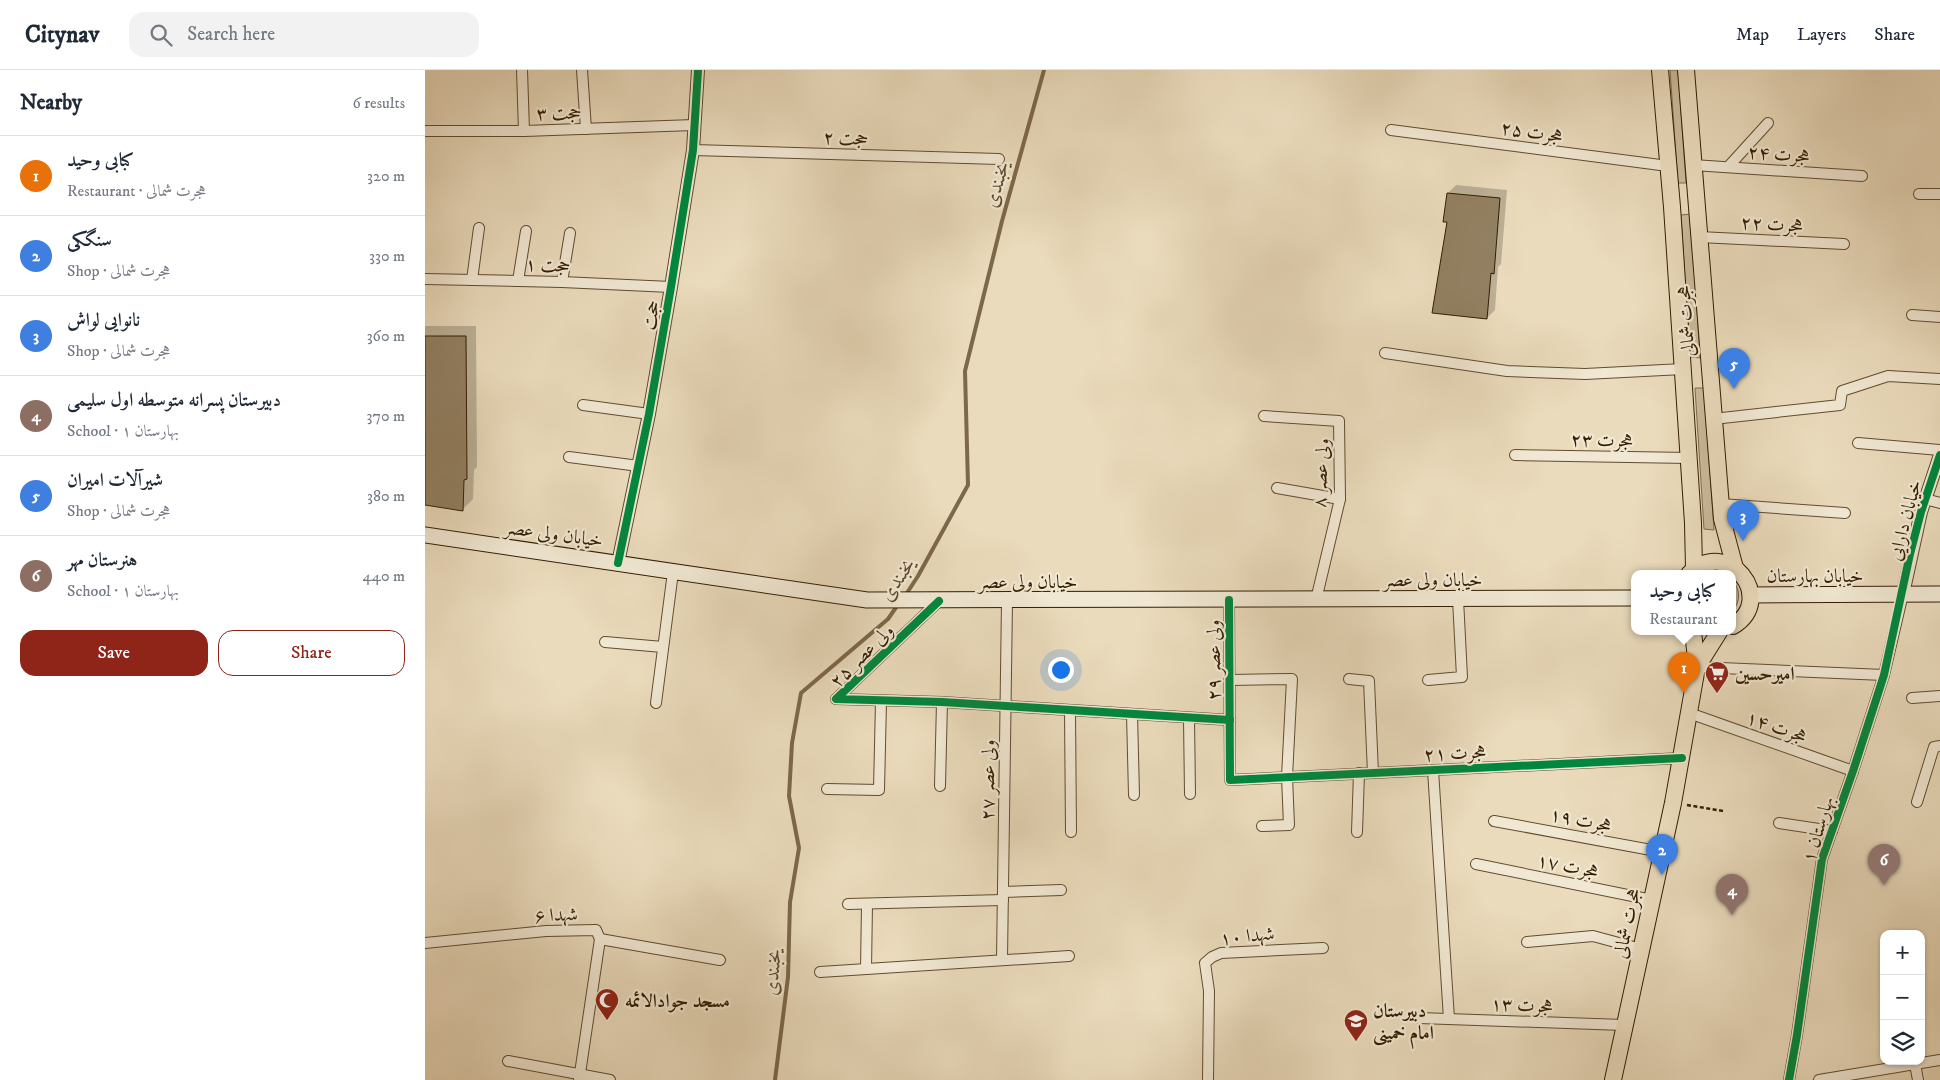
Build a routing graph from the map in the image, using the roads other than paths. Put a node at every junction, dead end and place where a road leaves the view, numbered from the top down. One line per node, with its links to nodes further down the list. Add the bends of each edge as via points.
1 (522, 70): 11 (street)
2 (582, 70): 8 (street)
3 (698, 70): 7 (street, حجت)
4 (1660, 70): 15 (main road, هجرت شمالی)
5 (1686, 70): 14 (main road, هجرت شمالی)
6 (1769, 123): 16 (street)
7 (694, 125): 8 (street, حجت ۳); 12 (street, حجت)
8 (586, 129): 11 (street, حجت ۳)
9 (1391, 130): 15 (street, هجرت ۲۵)
10 (425, 131): 11 (street, حجت ۳)
11 (523, 131)
12 (693, 150): 13 (street, حجت ۲); 29 (street, حجت)
13 (999, 159)
14 (1693, 165): 16 (street, هجرت ۲۴); 23 (main road, هجرت شمالی)
15 (1669, 166): 33 (main road, هجرت شمالی)
16 (1728, 167): 17 (street, هجرت ۲۴)
17 (1862, 176)
18 (1919, 194): 19 (street)
19 (1940, 194)
20 (479, 228): 26 (street)
21 (526, 231): 27 (street)
22 (570, 233): 28 (street)
23 (1699, 237): 24 (street, هجرت ۲۲); 38 (main road, هجرت شمالی)
24 (1844, 244)
25 (425, 279): 26 (street, حجت ۱)
26 (472, 280): 27 (street, حجت ۱)
27 (518, 281): 28 (street, حجت ۱)
28 (561, 282): 29 (street, حجت ۱)
29 (671, 288): 36 (street, حجت)
30 (1913, 315): 31 (street)
31 (1940, 317)
32 (1385, 353): 33 (street, via 1507,371 1585,374)
33 (1683, 369): 44 (main road, هجرت شمالی)
34 (1940, 379): 38 (street, via 1888,376 1842,391 1839,405)
35 (583, 404): 36 (street)
36 (649, 414): 45 (street, حجت)
37 (1265, 416): 47 (street, ولی عصر ۸, via 1339,421)
38 (1713, 419): 50 (main road, هجرت شمالی)
39 (1858, 443): 40 (street)
40 (1940, 450)
41 (1515, 455): 44 (street, هجرت ۲۳)
42 (1940, 456): 48 (street, خیابان دارایی)
43 (569, 457): 45 (street)
44 (1689, 458): 55 (main road, هجرت شمالی)
45 (639, 466): 53 (street, حجت)
46 (1277, 488): 47 (street)
47 (1340, 499): 64 (street, ولی عصر ۸)
48 (1925, 499): 49 (street); 58 (street, خیابان دارایی)
49 (1940, 503)
50 (1720, 504): 51 (street); 54 (main road, هجرت شمالی)
51 (1845, 513)
52 (425, 535): 53 (main road, خیابان ولی عصر)
53 (618, 562): 57 (main road, خیابان ولی عصر)
54 (1735, 568): 56 (main road, via 1714,562); 60 (main road, هجرت شمالی, via 1748,584)
55 (1692, 570)
56 (1695, 570)
57 (673, 572): 65 (main road, خیابان ولی عصر, via 867,600); 71 (street)
58 (1903, 594): 59 (main road, خیابان بهارستان); 60 (main road, خیابان بهارستان); 73 (street, بهارستان ۱)
59 (1940, 594)
60 (1750, 595): 67 (main road, via 1745,615)
61 (1631, 598): 62 (main road, خیابان ولی عصر)
62 (1458, 599): 64 (main road, خیابان ولی عصر); 76 (street, via 1462,677)
63 (1229, 600): 64 (main road, خیابان ولی عصر); 66 (main road, خیابان ولی عصر); 75 (street, ولی عصر ۲۹)
64 (1317, 600)
65 (938, 601): 66 (main road, خیابان ولی عصر); 79 (street, ولی عصر ۲۵, via 836,699)
66 (1007, 601): 82 (street, ولی عصر ۲۷)
67 (1736, 623)
68 (1693, 635): 72 (main road)
69 (1717, 635): 72 (main road, هجرت شمالی)
70 (605, 642): 71 (street)
71 (663, 647): 81 (street)
72 (1697, 667): 73 (street); 84 (main road, هجرت شمالی)
73 (1884, 675): 91 (street, بهارستان ۱)
74 (1349, 679): 93 (street, via 1369,682)
75 (1230, 680): 87 (street, ولی عصر ۲۹); 94 (street, via 1292,680)
76 (1428, 680)
77 (1940, 696): 78 (street)
78 (1912, 698)
79 (881, 700): 80 (street, ولی عصر ۲۵); 97 (street, via 879,790)
80 (942, 702): 82 (street, ولی عصر ۲۵); 96 (street)
81 (656, 703)
82 (1006, 707): 83 (street, ولی عصر ۲۵); 110 (street, ولی عصر ۲۷)
83 (1070, 711): 85 (street, ولی عصر ۲۵); 105 (street)
84 (1689, 713): 89 (main road, هجرت شمالی); 91 (street, هجرت ۱۴)
85 (1132, 714): 86 (street, ولی عصر ۲۵); 99 (street)
86 (1189, 718): 87 (street, ولی عصر ۲۵); 98 (street)
87 (1230, 720): 95 (street, ولی عصر ۲۹)
88 (1940, 746): 100 (street, via 1934,747)
89 (1681, 758): 90 (street, هجرت ۲۱); 107 (main road, هجرت شمالی)
90 (1433, 770): 93 (street, هجرت ۲۱); 125 (street)
91 (1853, 771): 104 (street, بهارستان ۱)
92 (1359, 773): 93 (street, هجرت ۲۱); 94 (street, هجرت ۲۱); 106 (street)
93 (1373, 773)
94 (1287, 777): 95 (street, هجرت ۲۱); 103 (street, via 1289,824)
95 (1230, 780)
96 (940, 786)
97 (827, 789)
98 (1190, 794)
99 (1134, 795)
100 (1917, 802)
101 (1494, 821): 107 (street, هجرت ۱۹)
102 (1779, 823): 104 (street)
103 (1262, 826)
104 (1832, 831): 136 (street, بهارستان ۱, via 1822,859)
105 (1071, 832)
106 (1357, 832)
107 (1662, 852): 111 (main road, هجرت شمالی)
108 (1476, 864): 111 (street, هجرت ۱۷)
109 (1061, 890): 110 (street)
110 (1003, 896): 113 (street); 120 (street, ولی عصر ۲۷)
111 (1652, 900): 118 (main road, هجرت شمالی)
112 (848, 904): 113 (street)
113 (867, 904): 122 (street)
114 (600, 939): 116 (street, شهدا ۶, via 596,930 546,931); 121 (street); 132 (street, شهدا ۶)
115 (1527, 942): 118 (street, via 1593,936)
116 (425, 944)
117 (1323, 948): 134 (street, شهدا ۱۰, via 1221,953 1205,963 1209,991)
118 (1641, 949): 126 (main road, هجرت شمالی)
119 (1069, 956): 120 (street)
120 (1002, 959): 122 (street)
121 (720, 960)
122 (866, 969): 123 (street)
123 (820, 972)
124 (1419, 1018): 125 (street, هجرت ۱۳)
125 (1449, 1019): 126 (street, هجرت ۱۳)
126 (1624, 1025): 135 (main road, هجرت شمالی)
127 (1940, 1060): 129 (street)
128 (508, 1061): 132 (street)
129 (1925, 1062)
130 (1909, 1065): 137 (street)
131 (1915, 1065): 138 (street)
132 (580, 1077): 133 (street)
133 (610, 1080)
134 (1208, 1080)
135 (1613, 1080)
136 (1789, 1080)
137 (1825, 1080)
138 (1919, 1080)

